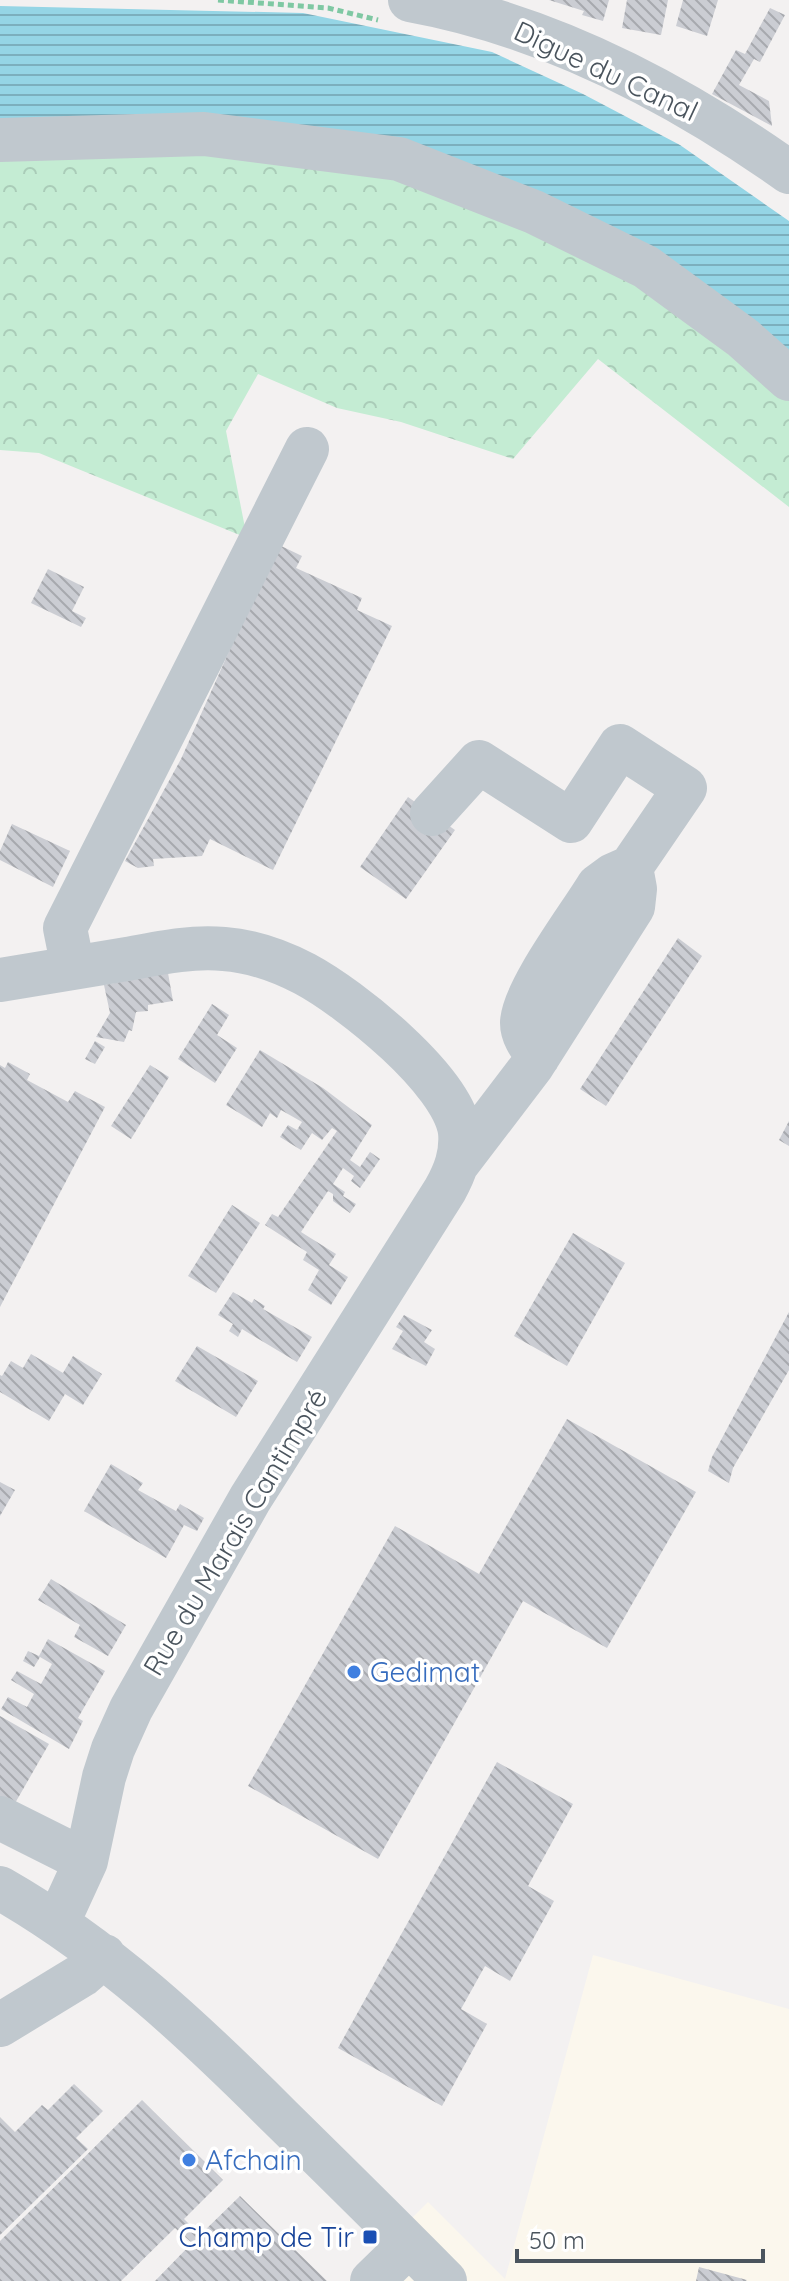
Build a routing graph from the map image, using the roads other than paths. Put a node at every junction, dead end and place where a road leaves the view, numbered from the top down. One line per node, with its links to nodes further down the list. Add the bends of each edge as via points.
1 (415, 7): 3 (street, Digue du Canal, via 482,16 604,64 680,101)
2 (0, 140): 4 (street, via 204,134 399,159 534,212 646,267)
3 (789, 172)
4 (789, 379)
5 (307, 449): 7 (street, via 65,928)
6 (432, 814): 9 (street, Rue du Marais Cantimpré, via 479,762 571,821 620,746 685,788 631,867 633,907 538,1057)
7 (73, 968): 8 (street); 9 (street, via 170,951 221,949 263,956 303,973 367,1018 437,1085 460,1132)
8 (0, 980)
9 (458, 1163): 11 (street, Rue du Marais Cantimpré, via 250,1499 131,1709 104,1777)
10 (0, 1818): 11 (street)
11 (86, 1861): 13 (street, Rue du Marais Cantimpré)
12 (0, 1888): 13 (street)
13 (58, 1922): 14 (street)
14 (104, 1956): 15 (street); 16 (street, via 203,2040)
15 (0, 2025)
16 (409, 2245): 17 (street); 18 (street)
17 (372, 2281)
18 (445, 2281)

